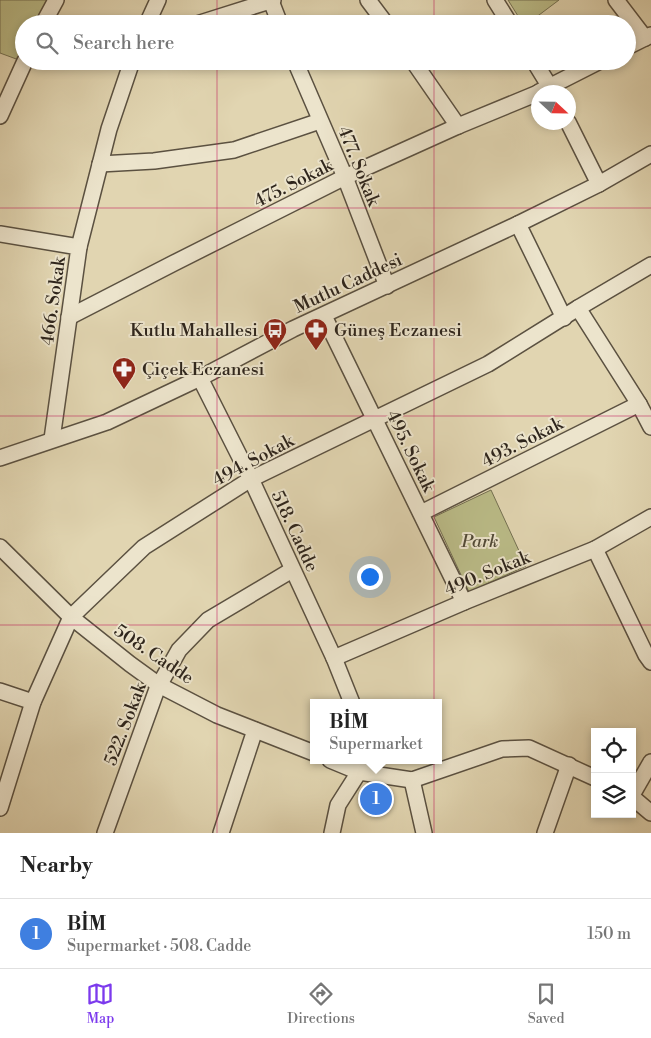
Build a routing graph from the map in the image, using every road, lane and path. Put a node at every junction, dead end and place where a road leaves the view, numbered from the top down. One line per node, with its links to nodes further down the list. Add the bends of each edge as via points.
1 (56, 0): 7 (street)
2 (158, 0): 8 (street)
3 (368, 0): 11 (street)
4 (495, 0): 12 (street)
5 (616, 0): 13 (street)
6 (272, 1): 9 (street); 10 (street)
7 (48, 15)
8 (151, 15)
9 (226, 15)
10 (277, 15)
11 (379, 15)
12 (504, 15)
13 (629, 15)
14 (636, 23): 15 (street)
15 (648, 37): 16 (street)
16 (636, 43)
17 (21, 70): 26 (street)
18 (129, 70): 31 (street)
19 (299, 70): 27 (street, 477. Sokak)
20 (419, 70): 28 (street)
21 (537, 70): 23 (street)
22 (584, 70): 24 (street, 475. Sokak)
23 (543, 85)
24 (556, 85)
25 (531, 97): 28 (street, 475. Sokak)
26 (0, 116)
27 (320, 121): 31 (street, via 234,150 154,161); 32 (street, 477. Sokak)
28 (458, 126): 32 (street, 475. Sokak)
29 (572, 130): 33 (street)
30 (651, 154): 33 (street, Mutlu Caddesi)
31 (100, 164): 36 (street)
32 (345, 177): 38 (street, 477. Sokak); 41 (street, 475. Sokak)
33 (598, 184): 34 (street, Mutlu Caddesi)
34 (518, 224): 38 (street, Mutlu Caddesi); 42 (street)
35 (0, 234): 36 (street, 466. Sokak)
36 (79, 247): 41 (street, 466. Sokak)
37 (651, 265): 39 (street, 494. Sokak)
38 (387, 286): 40 (street, Mutlu Caddesi)
39 (578, 308): 42 (street, 494. Sokak); 44 (street)
40 (324, 316): 43 (street, Mutlu Caddesi); 45 (street, 495. Sokak)
41 (69, 317): 47 (street, 466. Sokak)
42 (564, 318): 45 (street, 494. Sokak, via 488,364)
43 (200, 378): 47 (street, Mutlu Caddesi, via 107,422); 49 (street, 518. Cadde)
44 (639, 404): 46 (street); 50 (street, 493. Sokak)
45 (376, 420): 49 (street, 494. Sokak); 50 (street, 495. Sokak)
46 (651, 427)
47 (52, 439): 48 (street, Mutlu Caddesi)
48 (0, 458)
49 (251, 479): 54 (street, 518. Cadde); 56 (street, 494. Sokak, via 144,548)
50 (421, 513): 55 (street, 495. Sokak)
51 (651, 516): 53 (street, 490. Sokak)
52 (0, 547): 56 (street, 508. Cadde)
53 (595, 549): 55 (street, 490. Sokak); 58 (street)
54 (292, 570): 57 (street, 518. Cadde); 59 (street, 522. Sokak, via 208,620 179,650)
55 (464, 602): 57 (street, 490. Sokak)
56 (71, 617): 59 (street, 508. Cadde); 62 (street, 494. Sokak)
57 (334, 658): 61 (street, 518. Cadde)
58 (651, 662)
59 (159, 685): 63 (street, 508. Cadde, via 217,715); 74 (street, 522. Sokak)
60 (0, 691): 62 (street)
61 (350, 699)
62 (33, 702): 72 (street, 494. Sokak)
63 (255, 730): 64 (street, 508. Cadde); 75 (street)
64 (310, 751)
65 (651, 762): 70 (street)
66 (569, 765): 68 (street); 69 (street, via 529,748 502,749); 78 (street)
67 (361, 766): 69 (street); 76 (street, via 338,805)
68 (591, 776)
69 (412, 780): 77 (street)
70 (636, 789)
71 (636, 800): 73 (street)
72 (1, 804)
73 (651, 814)
74 (106, 833)
75 (221, 833)
76 (332, 833)
77 (424, 833)
78 (545, 833)

